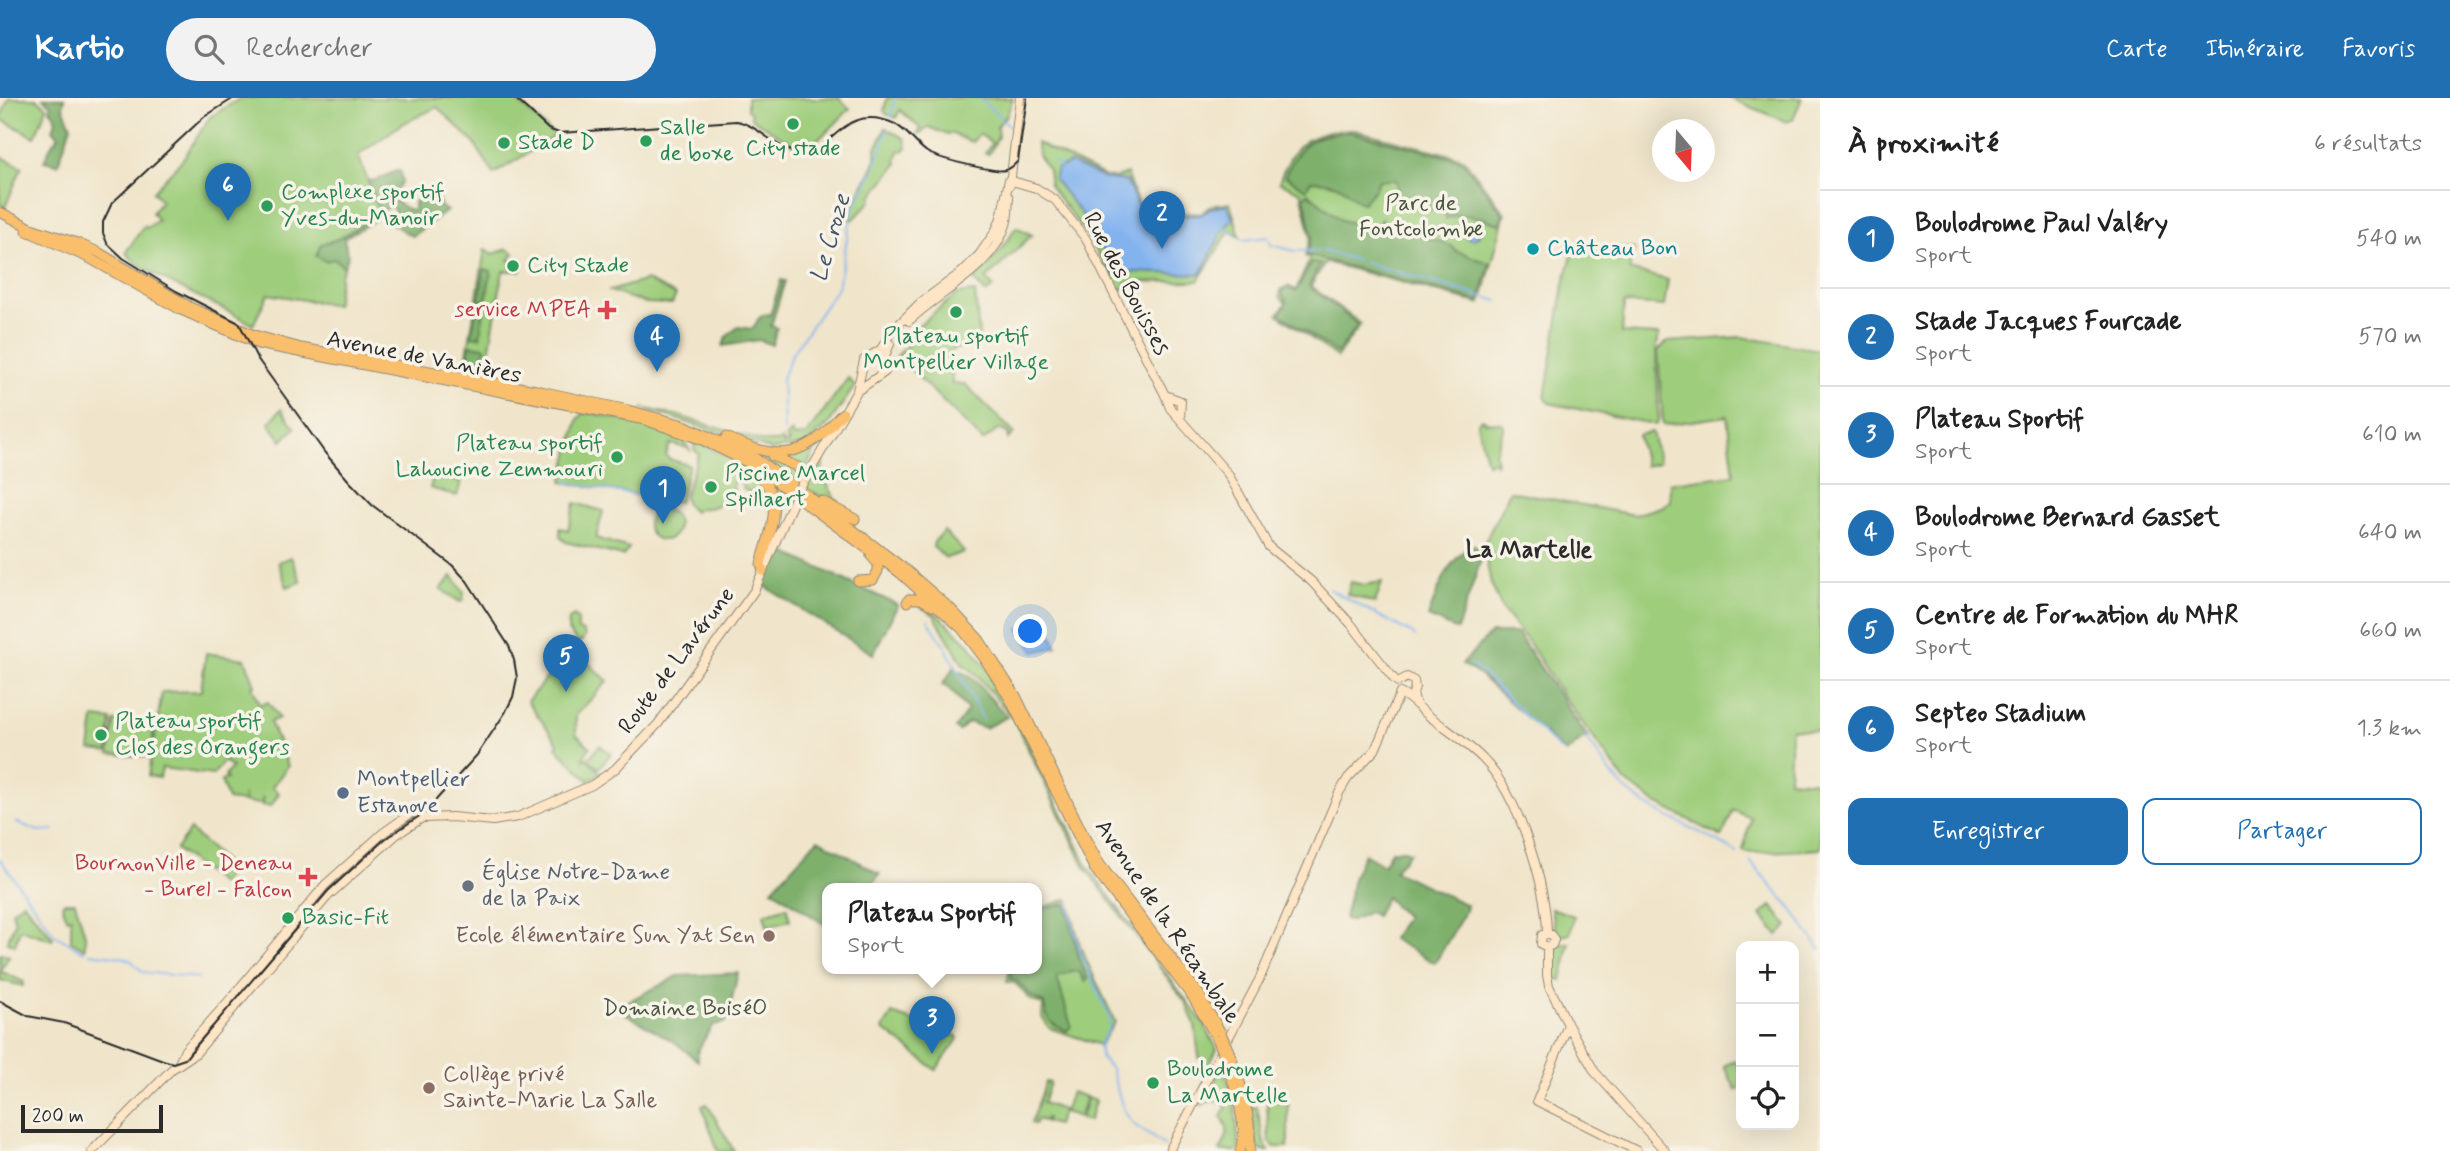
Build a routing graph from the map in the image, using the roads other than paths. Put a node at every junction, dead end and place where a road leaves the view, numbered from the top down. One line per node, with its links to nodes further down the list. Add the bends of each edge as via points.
1 (1020, 98): 2 (street)
2 (1009, 180): 6 (street, via 1001,218 986,246 962,272 915,308); 7 (street, via 1006,224 992,249 973,271 912,317 896,335); 26 (street, Rue des Bouisses, via 1055,200 1086,239 1170,399 1170,408 1228,474 1269,547 1311,581)
3 (0, 212): 5 (main road)
4 (0, 218): 5 (main road)
5 (58, 241): 11 (main road, Avenue de Vanières, via 98,253 190,307 263,338); 11 (main road, Avenue de Vanières, via 181,310 250,342)
6 (875, 355): 7 (street); 8 (street, via 864,360)
7 (885, 362): 9 (street, via 885,372)
8 (863, 369): 9 (street); 10 (street, Route de Lavérune)
9 (875, 379): 10 (street, Route de Lavérune)
10 (857, 391): 12 (street, Route de Lavérune)
11 (576, 403): 13 (main road, Avenue de Vanières, via 628,410); 14 (main road, Avenue de Vanières, via 661,425)
12 (843, 413): 15 (main road, via 805,448 788,453); 16 (street, Route de Lavérune)
13 (703, 432): 15 (main road); 16 (main road, Avenue de Vanières, via 751,456)
14 (727, 451): 16 (main road, Avenue de Vanières); 22 (main road, via 763,479 773,496 775,510 761,562)
15 (762, 451): 16 (main road, via 798,467 803,477)
16 (796, 491): 17 (main road, Avenue de la Récambale); 20 (main road, Avenue de la Récambale); 22 (street, Route de Lavérune)
17 (806, 494): 18 (main road); 21 (main road, Avenue de la Récambale)
18 (855, 519)
19 (866, 530): 21 (main road, via 896,554)
20 (853, 537): 23 (main road, via 878,567 873,580); 25 (main road, Avenue de la Récambale, via 919,588)
21 (906, 570): 31 (main road, Avenue de la Récambale, via 967,625 1000,669 1091,850 1199,994)
22 (763, 571): 28 (street, Route de Lavérune, via 754,591 685,689 641,744 602,779 518,817 493,821)
23 (858, 581)
24 (906, 602): 25 (main road, via 926,601)
25 (962, 629): 31 (main road, Avenue de la Récambale, via 1010,699 1094,868)
26 (1398, 682): 27 (street, via 1397,688); 27 (street, via 1410,678 1415,684)
27 (1407, 694): 30 (street, via 1484,760 1504,788 1538,876 1547,933 1554,940 1547,947 1546,975); 36 (street, via 1375,750 1339,793 1260,978)
28 (422, 818): 29 (street); 29 (street, via 414,811)
29 (402, 826): 35 (street, via 369,845 325,885 185,1050 179,1063)
30 (1568, 1025): 39 (street, via 1536,1101); 40 (street, via 1595,1072)
31 (1220, 1036): 32 (main road, Avenue de la Récambale, bridge)
32 (1229, 1060): 33 (main road, Avenue de la Récambale); 34 (main road, Avenue de la Récambale, via 1242,1087)
33 (1244, 1132): 34 (main road, Avenue de la Récambale); 37 (main road)
34 (1250, 1148): 38 (main road)
35 (92, 1151)
36 (1169, 1151)
37 (1240, 1151)
38 (1257, 1151)
39 (1637, 1151)
40 (1665, 1151)

